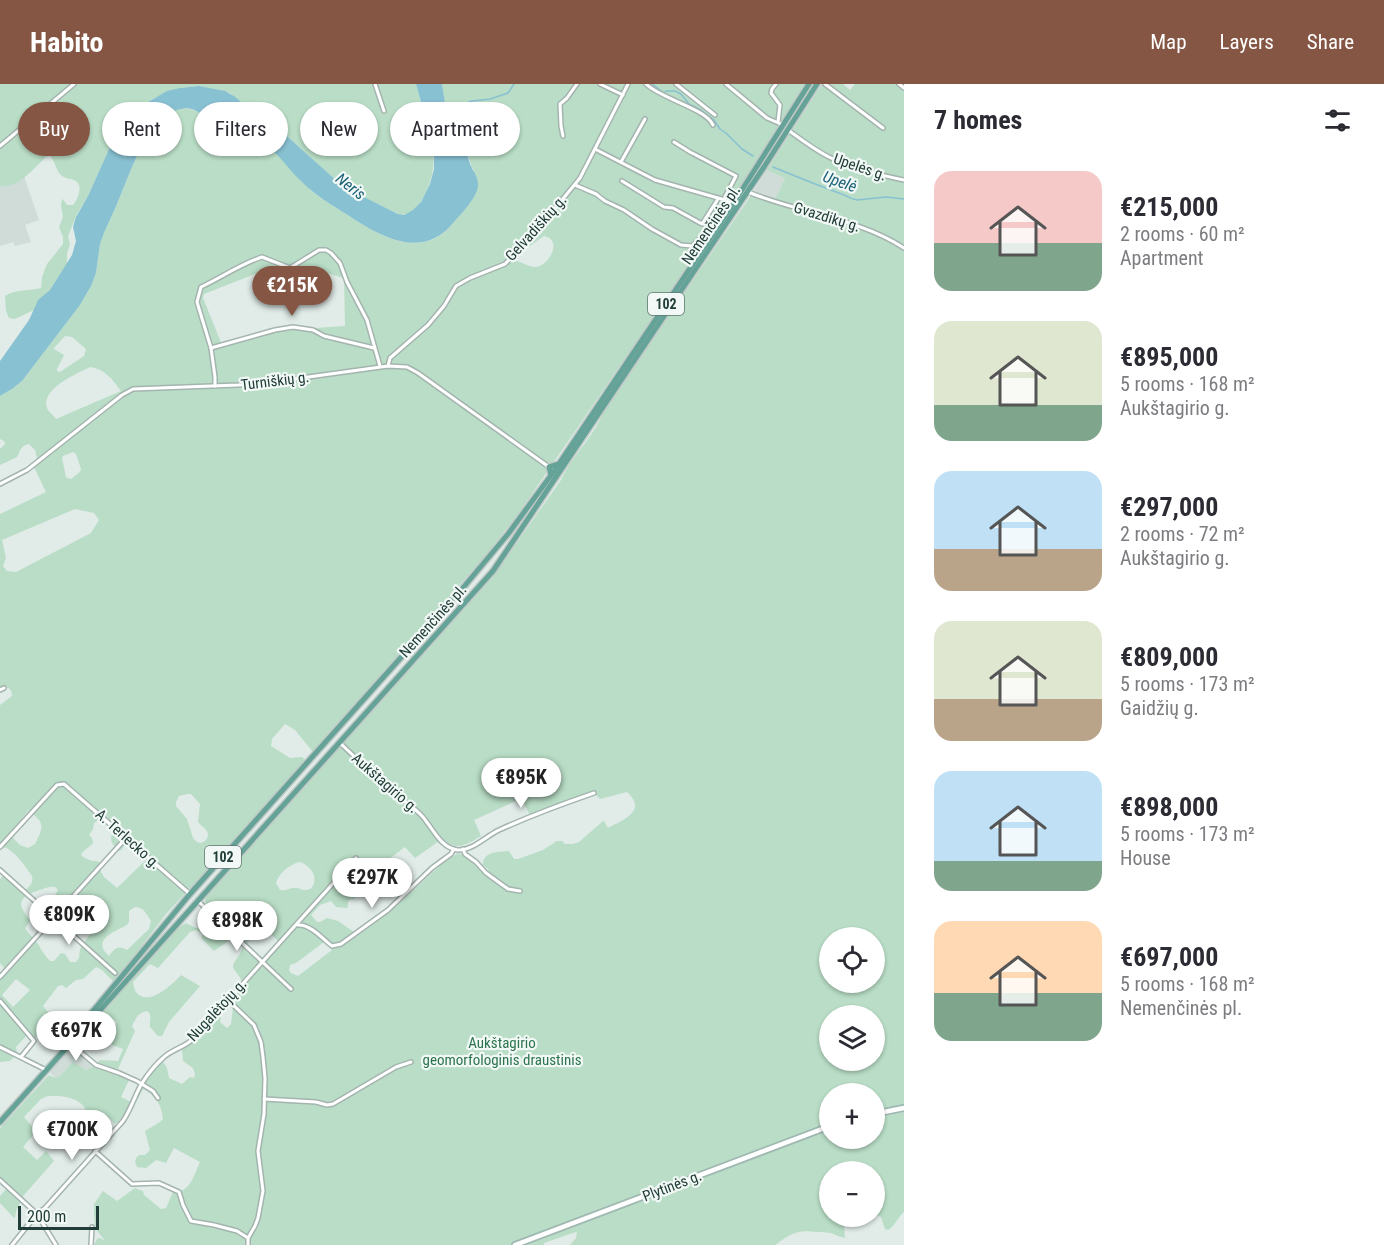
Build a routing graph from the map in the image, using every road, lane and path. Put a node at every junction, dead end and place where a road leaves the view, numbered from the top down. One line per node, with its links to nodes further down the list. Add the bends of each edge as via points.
1 (74, 84): 24 (street)
2 (375, 84): 16 (street)
3 (577, 84): 22 (street, via 560,104)
4 (600, 84): 15 (street)
5 (628, 84): 15 (street, Gelvadiškių g.)
6 (646, 84): 19 (street, via 704,115)
7 (676, 84): 17 (street)
8 (726, 84): 20 (street, Upelės g., via 767,118)
9 (776, 84): 20 (street, via 771,93 780,105)
10 (809, 84): 20 (main road, Nemenčinės pl. / 102)
11 (817, 84): 20 (main road, Nemenčinės pl. / 102)
12 (825, 84): 21 (street)
13 (899, 84): 14 (street)
14 (904, 88)
15 (623, 95): 25 (street, Gelvadiškių g.)
16 (384, 111)
17 (715, 115)
18 (645, 119): 26 (street)
19 (713, 124)
20 (783, 125): 27 (street, Upelės g., via 832,158 874,174); 30 (main road, Nemenčinės pl. / 102); 33 (main road, Nemenčinės pl. / 102)
21 (883, 128)
22 (563, 136)
23 (674, 142): 32 (street, via 736,176)
24 (0, 146)
25 (595, 149): 26 (street); 29 (street, Gelvadiškių g.)
26 (621, 162): 31 (street, via 655,180)
27 (904, 180)
28 (622, 181): 31 (street, via 664,207 702,224)
29 (575, 184): 32 (street, via 652,230 689,247 723,211); 38 (street, Gelvadiškių g., via 505,264 454,288 428,325 390,358)
30 (747, 191): 34 (street, Gvazdikų g., via 869,230); 40 (main road, Nemenčinės pl. / 102)
31 (718, 198): 32 (street)
32 (724, 200): 33 (street)
33 (733, 204): 40 (main road, Nemenčinės pl. / 102)
34 (904, 248)
35 (211, 348): 36 (street, via 293,327); 36 (street, via 196,302 201,287 262,256 290,268 324,249 340,263 367,320); 39 (street)
36 (374, 348): 37 (street)
37 (380, 366): 38 (street, Turniškių g.); 39 (street, Turniškių g.)
38 (388, 366): 42 (street, Turniškių g., via 406,367 418,373)
39 (215, 387): 44 (street, Turniškių g., via 130,390 27,470)
40 (591, 421): 41 (main road, Nemenčinės pl. / 102); 45 (main road, Nemenčinės pl. / 102)
41 (559, 464): 42 (main road); 43 (main road, Nemenčinės pl. / 102)
42 (549, 467): 43 (main road)
43 (551, 475): 45 (main road, Nemenčinės pl. / 102)
44 (0, 484)
45 (535, 504): 46 (main road, Nemenčinės pl. / 102); 47 (main road, Nemenčinės pl. / 102, via 493,571)
46 (400, 659): 47 (main road); 57 (main road, Nemenčinės pl. / 102)
47 (408, 666): 48 (main road, Nemenčinės pl. / 102)
48 (340, 743): 52 (street, Aukštagirio g.); 58 (main road, Nemenčinės pl. / 102)
49 (594, 794): 53 (street, via 562,804)
50 (126, 838): 51 (street, A. Terlecko g., via 66,784 57,785); 57 (street, A. Terlecko g.); 59 (street)
51 (0, 847)
52 (454, 849): 53 (street); 60 (street, via 388,910 342,944 332,946 304,924)
53 (463, 849): 56 (street, via 486,873 508,889)
54 (356, 858): 60 (street, Nugalėtojų g.)
55 (0, 870): 59 (street)
56 (520, 891)
57 (190, 894): 58 (main road); 63 (main road, Nemenčinės pl. / 102)
58 (197, 901): 61 (street); 69 (main road, Nemenčinės pl. / 102)
59 (53, 918): 62 (street); 64 (street)
60 (295, 927): 61 (street, Nugalėtojų g.)
61 (262, 961): 66 (street); 67 (street, Nugalėtojų g.)
62 (115, 973): 63 (street); 65 (street)
63 (124, 973): 65 (main road, Nemenčinės pl. / 102)
64 (0, 977)
65 (116, 982): 73 (main road, Nemenčinės pl. / 102)
66 (291, 989)
67 (228, 1000): 74 (street, Nugalėtojų g., via 191,1041 165,1056); 76 (street, via 254,1025 261,1042)
68 (0, 1001): 71 (street, via 34,1041)
69 (70, 1043): 73 (main road, Nemenčinės pl. / 102); 74 (street, via 96,1065)
70 (0, 1047): 71 (street)
71 (21, 1057): 73 (street)
72 (411, 1062): 76 (street, via 333,1104)
73 (44, 1069): 79 (main road, Nemenčinės pl. / 102); 80 (main road, Nemenčinės pl. / 102)
74 (142, 1084): 75 (street); 82 (street, Nugalėtojų g., via 126,1116)
75 (158, 1098)
76 (264, 1099): 86 (street, via 258,1151 263,1196)
77 (904, 1108): 78 (main road)
78 (885, 1112)
79 (0, 1116)
80 (0, 1122)
81 (819, 1130): 91 (main road, Plytinės g.)
82 (95, 1151): 84 (street, Nugalėtojų g.); 86 (street, via 132,1184 159,1183 179,1192 191,1221 237,1231)
83 (0, 1180): 84 (street)
84 (37, 1215): 87 (street, Nugalėtojų g.); 88 (street)
85 (92, 1227): 89 (street)
86 (248, 1238): 90 (street)
87 (12, 1245)
88 (57, 1245)
89 (91, 1245)
90 (248, 1245)
91 (515, 1245)

